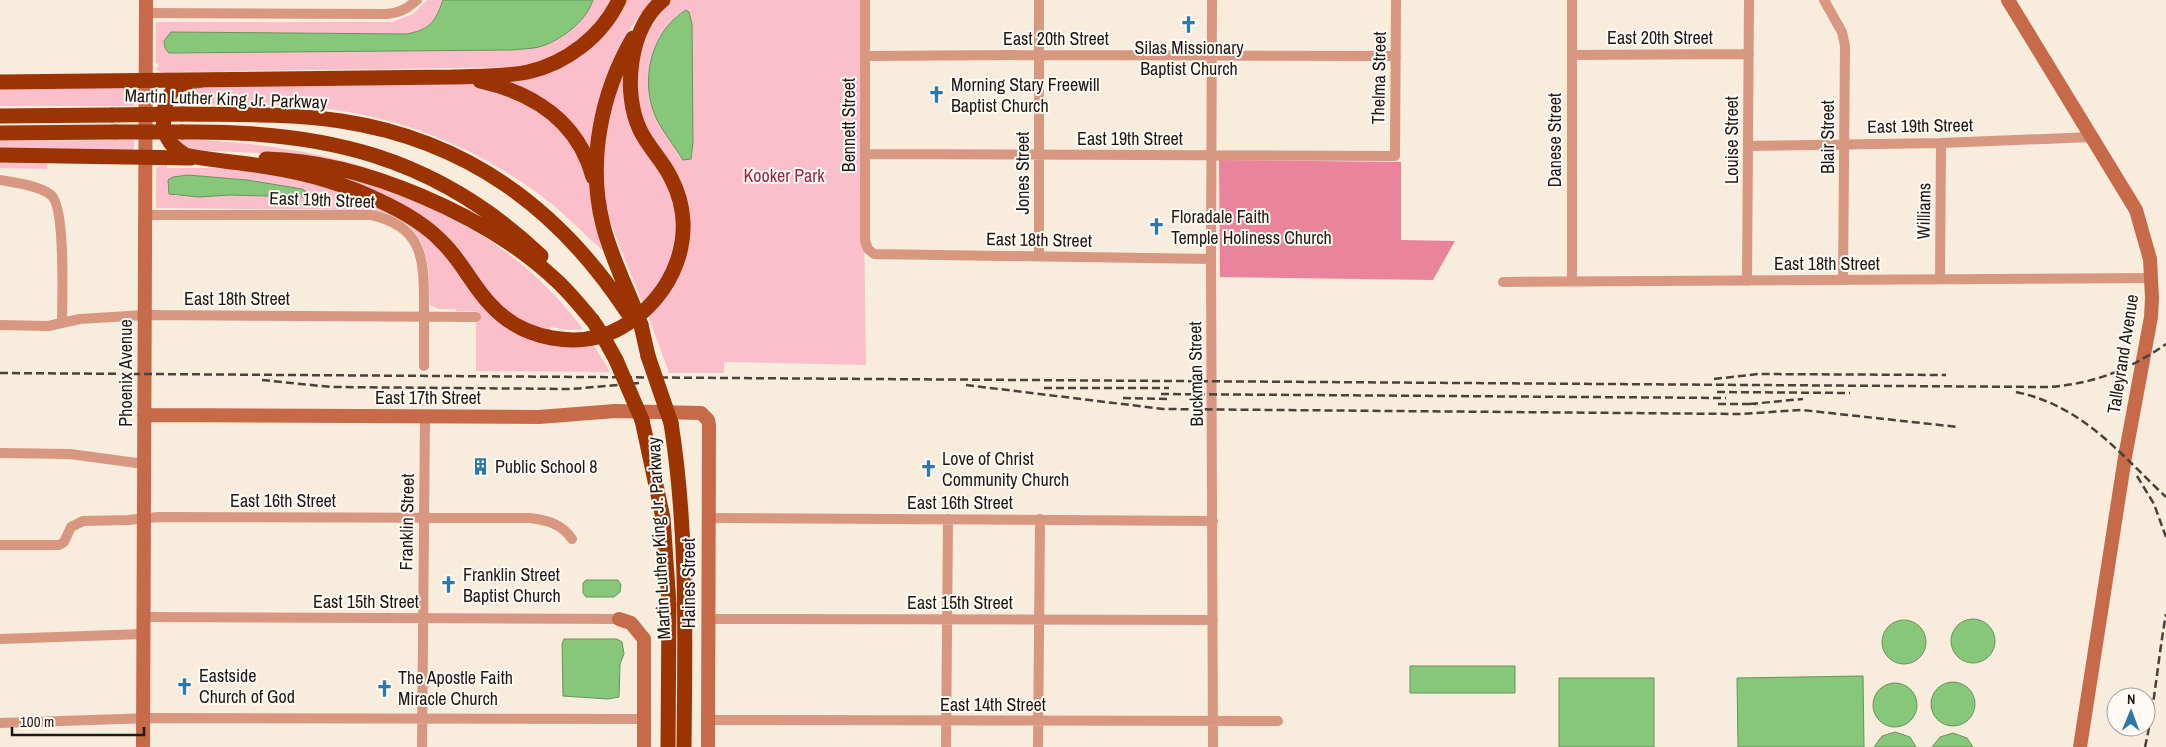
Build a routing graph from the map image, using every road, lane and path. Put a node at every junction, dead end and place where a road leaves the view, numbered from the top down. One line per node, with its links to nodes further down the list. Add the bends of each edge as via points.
1 (417, 0): 12 (street, via 399,13 386,14)
2 (619, 0): 20 (highway, via 593,36 572,53 547,66 507,75)
3 (663, 0): 13 (highway)
4 (865, 0): 18 (street, Bennett Street)
5 (1039, 0): 15 (street, Jones Street)
6 (1212, 0): 16 (street, Buckman Street)
7 (1396, 0): 19 (street, Thelma Street)
8 (1572, 0): 17 (street, Danese Street)
9 (1749, 0): 14 (street, Louise Street)
10 (1824, 0): 28 (street, Blair Street, via 1844,39)
11 (2008, 0): 26 (street, Talleyrand Avenue)
12 (146, 6): 21 (street, Phoenix Avenue)
13 (648, 19): 36 (highway, via 633,57 631,94 640,130 671,177 681,202 684,231 681,251 675,270 649,308 620,328 597,338 547,338 512,323 488,302 442,242 420,223 382,202 308,175); 38 (highway, via 622,56 607,94 597,153)
14 (1749, 54): 17 (street, East 20th Street); 29 (street, Louise Street)
15 (1040, 55): 16 (street, East 20th Street); 18 (street, East 20th Street); 32 (street, Jones Street)
16 (1212, 55): 19 (street, East 20th Street); 33 (street, Buckman Street)
17 (1572, 55): 46 (street, Danese Street)
18 (866, 56): 30 (street, Bennett Street)
19 (1396, 56): 34 (street, Thelma Street)
20 (452, 77): 22 (highway); 38 (highway, via 501,86 536,101 549,111 576,138)
21 (145, 80): 22 (highway); 23 (highway); 35 (street, Phoenix Avenue)
22 (204, 80): 36 (highway, via 184,83 172,92 163,122 176,149)
23 (0, 82)
24 (0, 116): 49 (highway, Martin Luther King Jr. Parkway, bridge, via 291,116 339,121 406,136 450,153 509,185 568,236)
25 (0, 133): 53 (highway, Martin Luther King Jr. Parkway, bridge, via 255,133 364,151 410,167 472,202 511,230 553,268)
26 (2092, 137): 27 (street, East 19th Street); 43 (street, Talleyrand Avenue, via 2136,210 2147,244)
27 (1941, 143): 28 (street, East 19th Street); 45 (street, Williams)
28 (1845, 144): 29 (street, East 19th Street); 44 (street, Blair Street)
29 (1748, 146): 47 (street, Louise Street)
30 (866, 154): 32 (street, East 19th Street); 40 (street, Bennett Street, via 865,241)
31 (0, 155): 35 (highway)
32 (1040, 155): 33 (street, East 19th Street); 41 (street, Jones Street)
33 (1212, 156): 34 (street, East 19th Street); 42 (street, Buckman Street)
34 (1395, 156)
35 (145, 158): 36 (highway); 39 (street, Phoenix Avenue)
36 (199, 158): 53 (highway, via 280,159 312,163 372,179 418,196 476,222 522,252 557,281)
37 (0, 180): 54 (street, via 26,185 51,195 56,201 61,220)
38 (599, 196): 49 (highway, via 602,222)
39 (145, 215): 50 (street, Phoenix Avenue); 51 (street, East 19th Street, via 371,215 386,219 405,231 419,251 424,269)
40 (868, 250): 41 (street, East 18th Street, via 874,254)
41 (1039, 256): 42 (street, East 18th Street)
42 (1211, 258): 67 (street, Buckman Street)
43 (2152, 278): 45 (street, East 18th Street); 97 (street, Talleyrand Avenue, via 2151,317 2125,457)
44 (1843, 280): 45 (street, East 18th Street); 47 (street, East 18th Street)
45 (1940, 280)
46 (1572, 281): 47 (street, East 18th Street); 48 (street, East 18th Street)
47 (1747, 281)
48 (1503, 282)
49 (631, 309): 92 (highway, Martin Luther King Jr. Parkway, bridge, via 671,423 676,462 685,597)
50 (144, 315): 51 (street, East 18th Street); 54 (street, East 18th Street); 57 (street, Phoenix Avenue)
51 (424, 316): 52 (street, East 18th Street); 56 (street)
52 (476, 316)
53 (594, 322): 91 (highway, Martin Luther King Jr. Parkway, bridge, via 616,360 642,420 663,518 669,604)
54 (62, 323): 55 (street, East 18th Street, via 48,326)
55 (0, 325)
56 (424, 366)
57 (144, 415): 58 (street, East 17th Street); 61 (street, Phoenix Avenue)
58 (424, 417): 59 (street, East 17th Street, via 539,417 615,411 694,411); 62 (street, Franklin Street)
59 (708, 420): 63 (street, Haines Street)
60 (0, 453): 61 (street, via 70,454)
61 (144, 464): 64 (street, Phoenix Avenue)
62 (423, 517): 64 (street, East 16th Street); 68 (street, East 16th Street, via 540,519 563,528); 71 (street, Franklin Street)
63 (708, 518): 65 (street, East 16th Street); 73 (street, Haines Street)
64 (144, 519): 69 (street, East 16th Street, via 83,520 71,527 59,545); 70 (street, Phoenix Avenue)
65 (948, 519): 66 (street, East 16th Street); 74 (street)
66 (1040, 519): 67 (street, East 16th Street); 75 (street)
67 (1212, 521): 76 (street, Buckman Street)
68 (572, 538)
69 (0, 545)
70 (143, 617): 71 (street, East 15th Street); 77 (street, Phoenix Avenue)
71 (423, 618): 72 (street, East 15th Street); 80 (street, Franklin Street)
72 (619, 618): 81 (street, via 632,623 644,639)
73 (708, 619): 74 (street, East 15th Street); 82 (street, Haines Street)
74 (948, 619): 75 (street, East 15th Street); 83 (street)
75 (1039, 620): 76 (street, East 15th Street); 85 (street)
76 (1213, 620): 84 (street, Buckman Street)
77 (143, 634): 78 (street); 79 (street, Phoenix Avenue)
78 (0, 639)
79 (143, 719): 80 (street); 87 (street); 88 (street, Phoenix Avenue)
80 (422, 719): 81 (street); 89 (street, Franklin Street)
81 (644, 719): 90 (street)
82 (708, 720): 83 (street, East 14th Street); 93 (street, Haines Street)
83 (946, 720): 85 (street, East 14th Street); 94 (street)
84 (1213, 720): 85 (street, East 14th Street); 86 (street, East 14th Street); 96 (street, Buckman Street)
85 (1038, 721): 95 (street)
86 (1278, 721)
87 (0, 723)
88 (143, 747)
89 (422, 747)
90 (644, 747)
91 (668, 747)
92 (684, 747)
93 (708, 747)
94 (946, 747)
95 (1038, 747)
96 (1213, 747)
97 (2080, 747)

